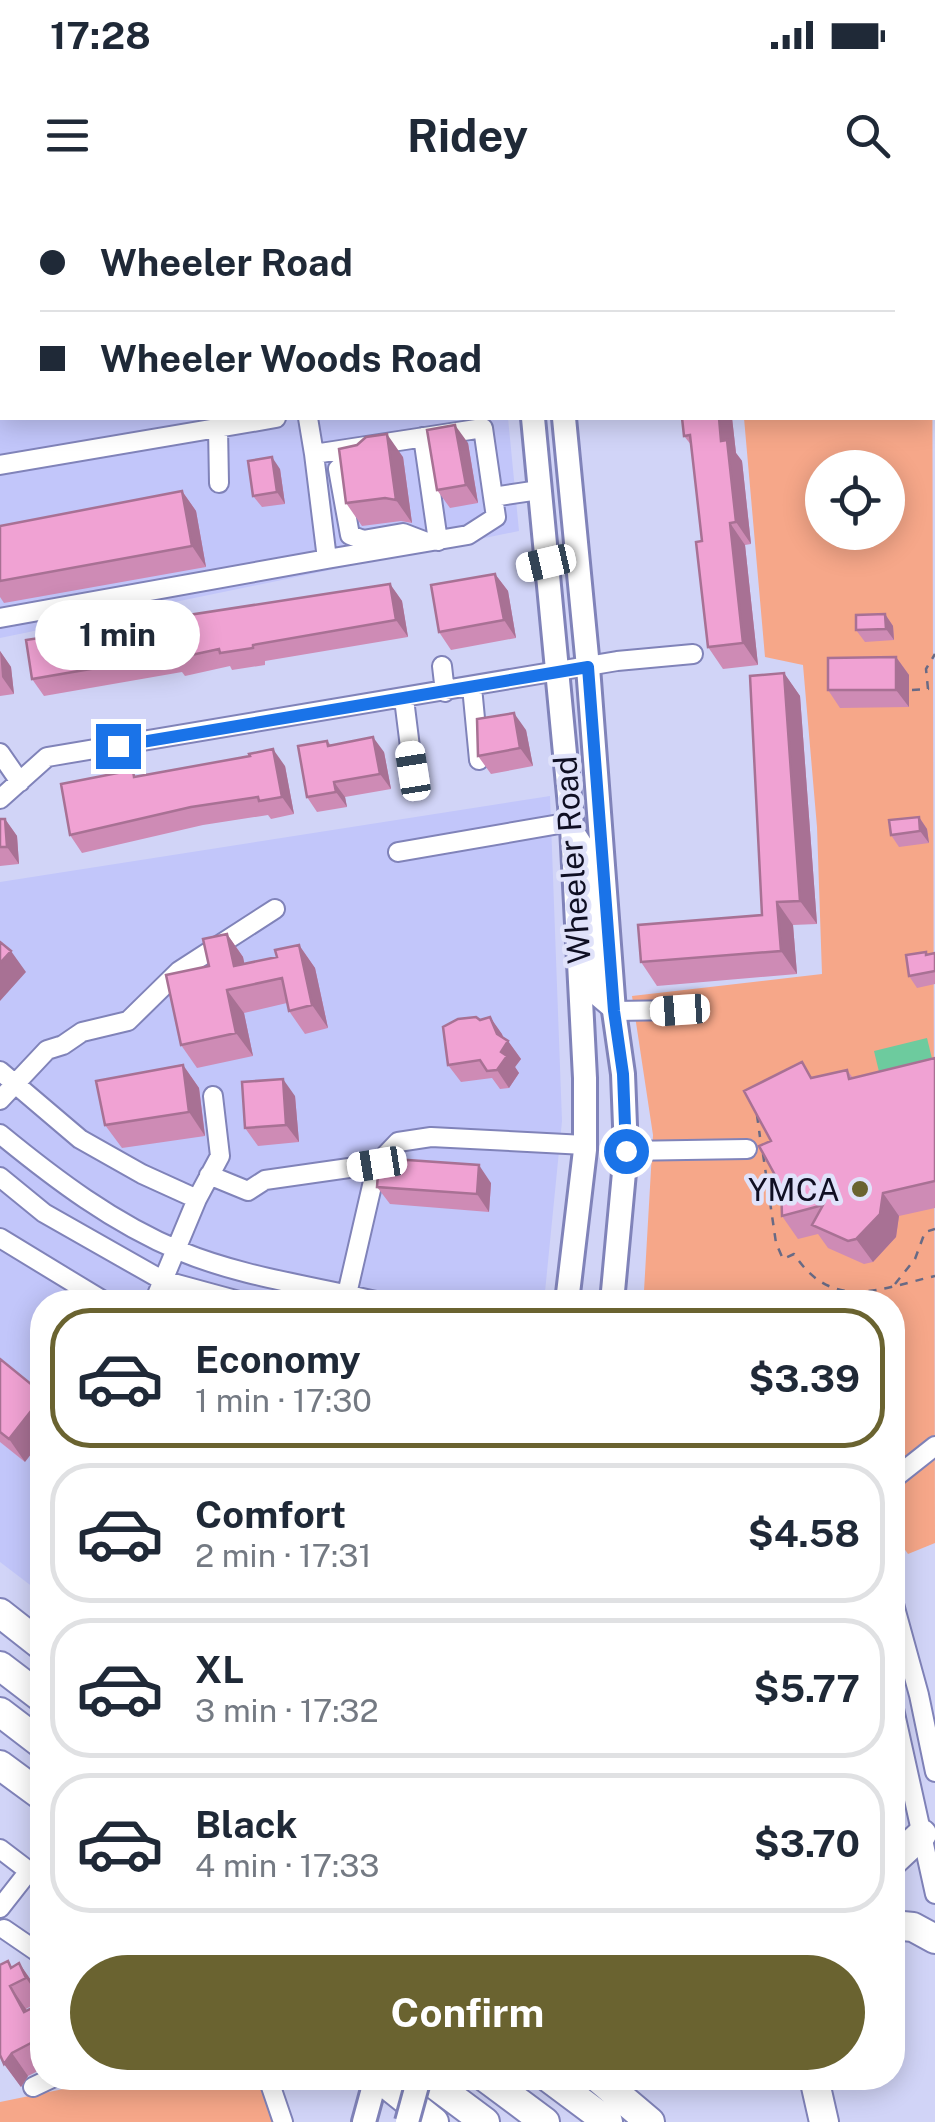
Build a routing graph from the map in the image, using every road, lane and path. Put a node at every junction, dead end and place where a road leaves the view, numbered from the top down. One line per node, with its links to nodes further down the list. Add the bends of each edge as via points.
1 (264, 420): 5 (street)
2 (308, 420): 7 (street)
3 (532, 420): 11 (main road, Wheeler Road)
4 (564, 420): 18 (main road, Wheeler Road)
5 (218, 428): 8 (street); 9 (street)
6 (416, 438): 7 (street); 10 (street, via 482,428 478,453); 12 (street, via 434,461 439,491); 12 (street, via 400,450 349,460 338,470 350,535)
7 (314, 454): 13 (street)
8 (0, 465)
9 (219, 483)
10 (486, 488): 11 (street); 12 (street, via 496,517 468,535)
11 (539, 490): 19 (main road, Wheeler Road, via 536,565)
12 (432, 541): 13 (street)
13 (327, 558): 14 (street)
14 (0, 618)
15 (694, 654): 18 (street)
16 (935, 654): 21 (path, via 926,669 928,690)
17 (442, 666): 22 (street)
18 (588, 667): 19 (street); 33 (main road, Wheeler Road)
19 (558, 673): 20 (street); 29 (main road, Wheeler Road)
20 (472, 687): 22 (street); 25 (street)
21 (912, 690)
22 (445, 692): 23 (street)
23 (404, 698): 26 (street); 27 (street, via 47,757)
24 (0, 753): 27 (street)
25 (479, 760)
26 (413, 771)
27 (20, 782): 28 (street)
28 (0, 800)
29 (572, 824): 30 (street); 33 (street, via 588,852 594,994); 39 (main road, Wheeler Road)
30 (398, 852)
31 (274, 909): 34 (street, via 180,972 128,1021 82,1032)
32 (680, 1010): 33 (street)
33 (614, 1011): 41 (main road, Wheeler Road)
34 (7, 1077): 36 (street); 45 (street, via 80,1139)
35 (213, 1096): 43 (street, via 220,1156)
36 (0, 1100)
37 (757, 1114): 59 (path, via 783,1259 794,1254 811,1276)
38 (0, 1134): 48 (street, via 103,1211)
39 (585, 1145): 42 (street, via 430,1137 398,1142); 57 (main road, Wheeler Road)
40 (747, 1150): 41 (street)
41 (626, 1151): 58 (main road, Wheeler Road)
42 (377, 1164): 43 (street, via 265,1180 248,1191); 56 (street)
43 (210, 1175): 45 (street)
44 (0, 1177): 50 (street, via 44,1212)
45 (197, 1200): 48 (street)
46 (935, 1229): 51 (path, via 925,1232)
47 (0, 1238): 52 (street)
48 (178, 1250): 50 (street); 55 (street)
49 (935, 1276): 51 (path)
50 (162, 1280): 53 (street); 54 (street)
51 (894, 1285): 60 (path)
52 (86, 1290)
53 (158, 1290)
54 (198, 1290)
55 (330, 1290)
56 (348, 1290)
57 (567, 1290)
58 (613, 1290)
59 (838, 1290)
60 (873, 1290)
61 (935, 1446): 62 (street)
62 (905, 1470)
63 (0, 1613): 64 (highway)
64 (30, 1637)
65 (905, 1642): 72 (street)
66 (0, 1666): 67 (highway)
67 (30, 1689)
68 (0, 1712): 69 (highway)
69 (30, 1735)
70 (905, 1747): 74 (street)
71 (0, 1765): 73 (highway)
72 (935, 1772)
73 (30, 1787)
74 (928, 1831): 76 (highway); 79 (street)
75 (0, 1849): 77 (street)
76 (905, 1851)
77 (30, 1872)
78 (30, 1881): 80 (street)
79 (935, 1894)
80 (0, 1908)
81 (905, 1926): 83 (highway)
82 (4, 1929): 84 (street)
83 (935, 1939)
84 (30, 1947)
85 (272, 2090): 96 (street)
86 (374, 2090): 95 (main road)
87 (393, 2090): 98 (highway)
88 (418, 2090): 97 (main road, bridge)
89 (439, 2090): 99 (highway)
90 (502, 2090): 100 (highway)
91 (564, 2090): 101 (highway)
92 (612, 2090): 102 (highway)
93 (817, 2090): 103 (highway)
94 (826, 2090): 103 (highway)
95 (367, 2114)
96 (283, 2122)
97 (408, 2122)
98 (434, 2122)
99 (485, 2122)
100 (545, 2122)
101 (608, 2122)
102 (650, 2122)
103 (825, 2122)

